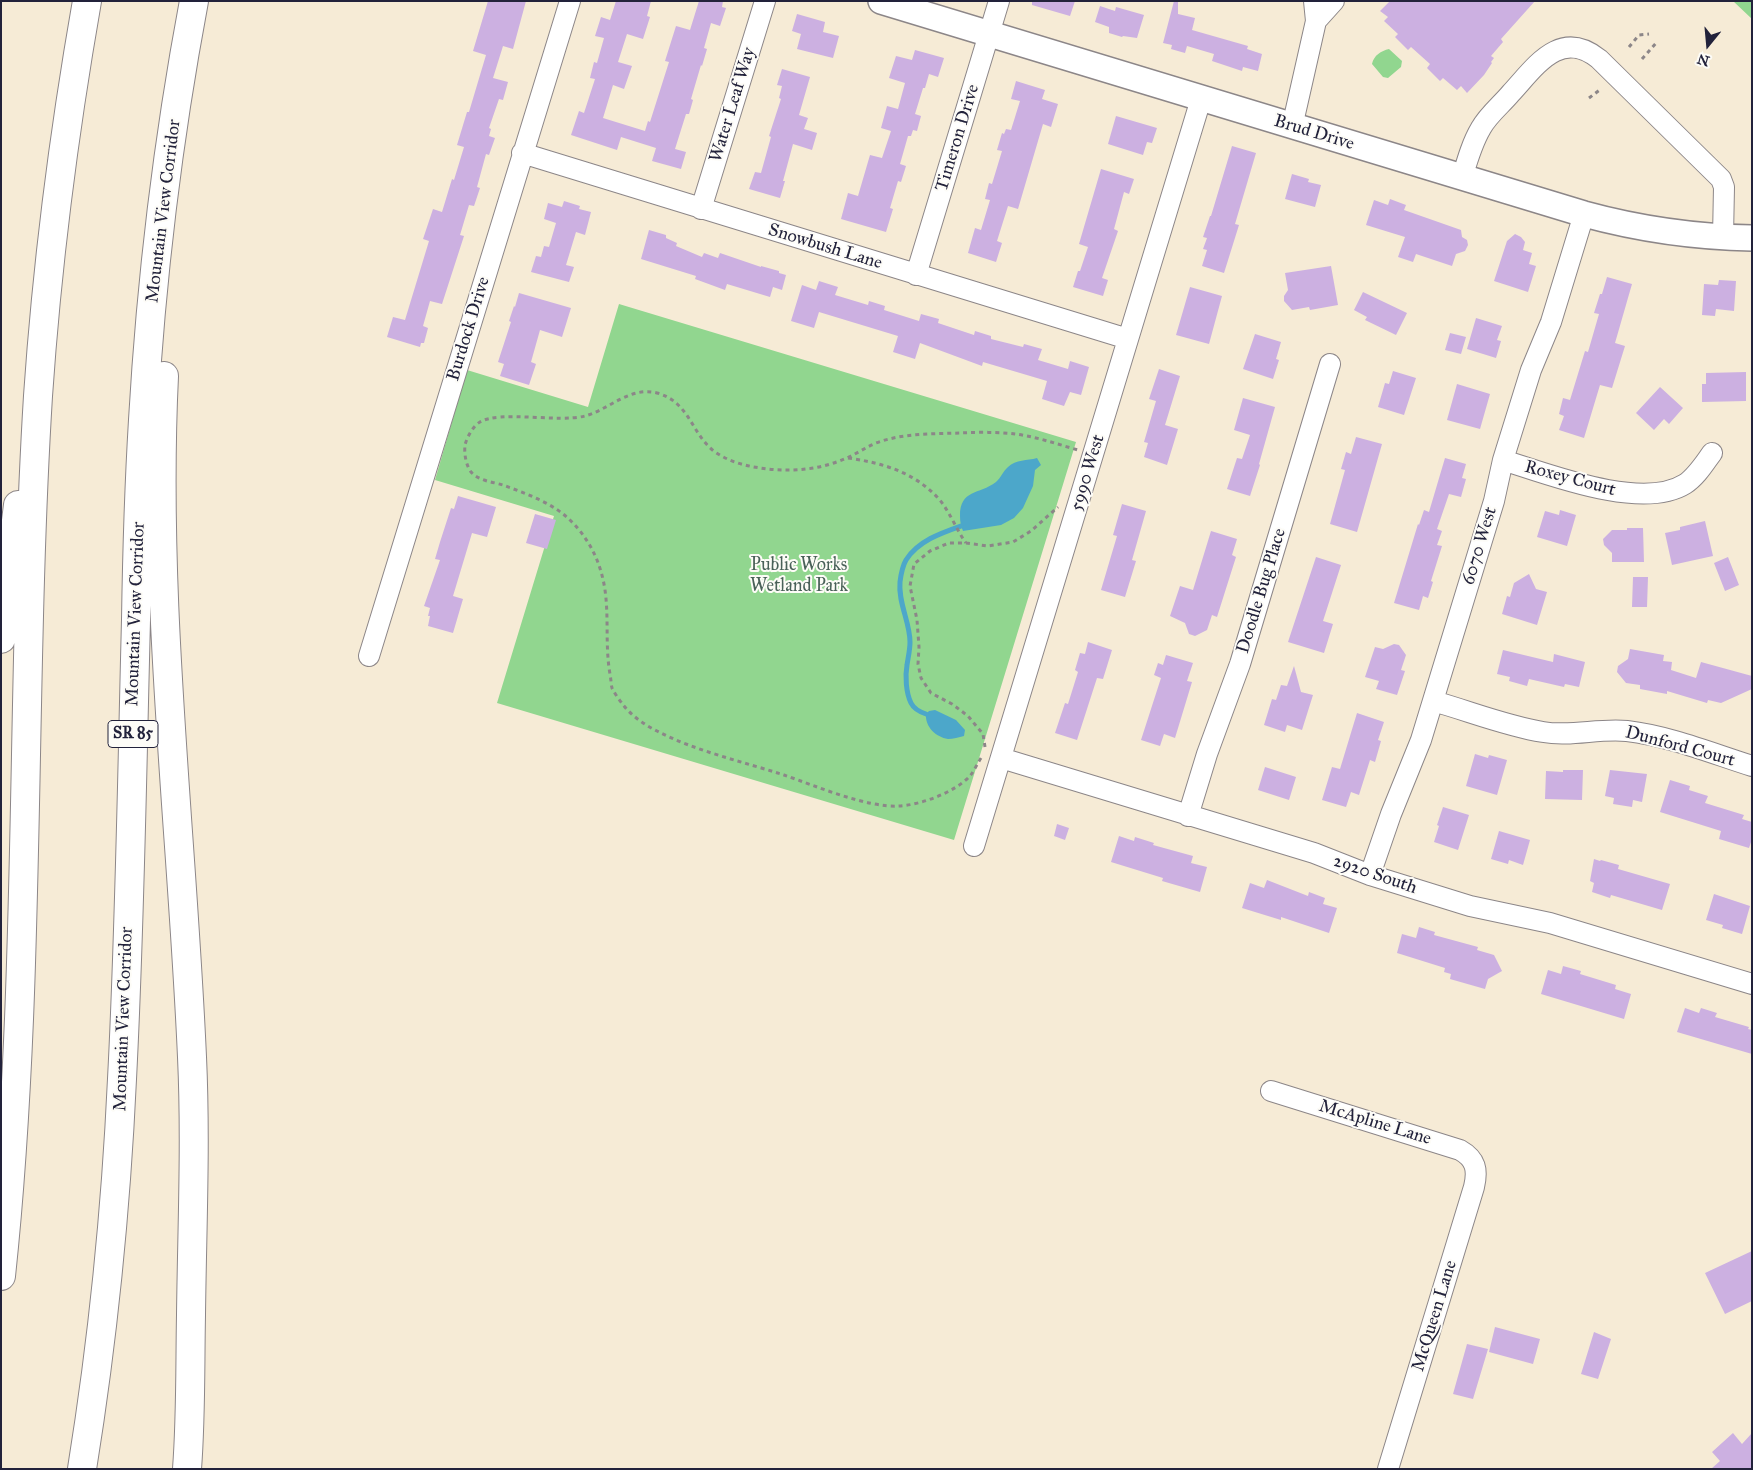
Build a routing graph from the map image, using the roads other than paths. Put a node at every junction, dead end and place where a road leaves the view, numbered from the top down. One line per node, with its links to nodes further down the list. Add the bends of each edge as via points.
1 (87, 1): 23 (highway, via 59,188)
2 (194, 1): 38 (highway, Mountain View Corridor / SR 85, via 166,179 147,360 139,489 122,1079 108,1273)
3 (200, 1): 39 (highway, via 170,271 162,474 164,594 194,1113)
4 (570, 1): 14 (street, Burdock Drive)
5 (766, 1): 16 (street, Water Leaf Way)
6 (881, 1): 11 (main road, Brud Drive)
7 (999, 1): 11 (street, Timeron Drive)
8 (1314, 1): 10 (street)
9 (1334, 1): 10 (street)
10 (1316, 21): 13 (street)
11 (989, 34): 12 (main road, Brud Drive); 20 (street, Timeron Drive)
12 (1201, 99): 13 (main road, Brud Drive); 21 (street, 5990 West)
13 (1292, 127): 15 (main road, Brud Drive)
14 (522, 153): 16 (street, Snowbush Lane); 27 (street, Burdock Drive)
15 (1462, 178): 17 (main road, Brud Drive); 18 (street, via 1481,126 1543,58 1557,50 1584,49 1599,59 1721,179 1724,187)
16 (701, 209): 20 (street, Snowbush Lane)
17 (1584, 214): 18 (main road, Brud Drive, via 1653,230); 25 (street, 6070 West)
18 (1723, 237): 19 (main road, Brud Drive)
19 (1752, 238)
20 (916, 275): 21 (street, Snowbush Lane)
21 (1128, 339): 29 (street, 5990 West)
22 (1330, 364): 31 (street, Doodle Bug Place, via 1240,664)
23 (38, 398): 26 (highway, via 18,499); 37 (highway, via 18,1059)
24 (1712, 453): 25 (street, Roxey Court, via 1683,485 1670,490 1633,494 1602,490)
25 (1503, 460): 28 (street, 6070 West, via 1494,501)
26 (1, 639)
27 (369, 656)
28 (1433, 701): 30 (street, Dunford Court, via 1546,733 1613,730 1640,733); 33 (street, 6070 West)
29 (1001, 758): 31 (street, 2920 South); 32 (street, 5990 West)
30 (1752, 766)
31 (1188, 816): 33 (street, 2920 South, via 1314,854)
32 (974, 846)
33 (1370, 875): 34 (street, 2920 South, via 1470,906 1550,923)
34 (1752, 984)
35 (1271, 1091): 36 (street, McApline Lane, via 1460,1150)
36 (1474, 1162): 40 (street, McQueen Lane, via 1474,1187)
37 (1, 1276)
38 (82, 1469)
39 (187, 1469)
40 (1388, 1469)

